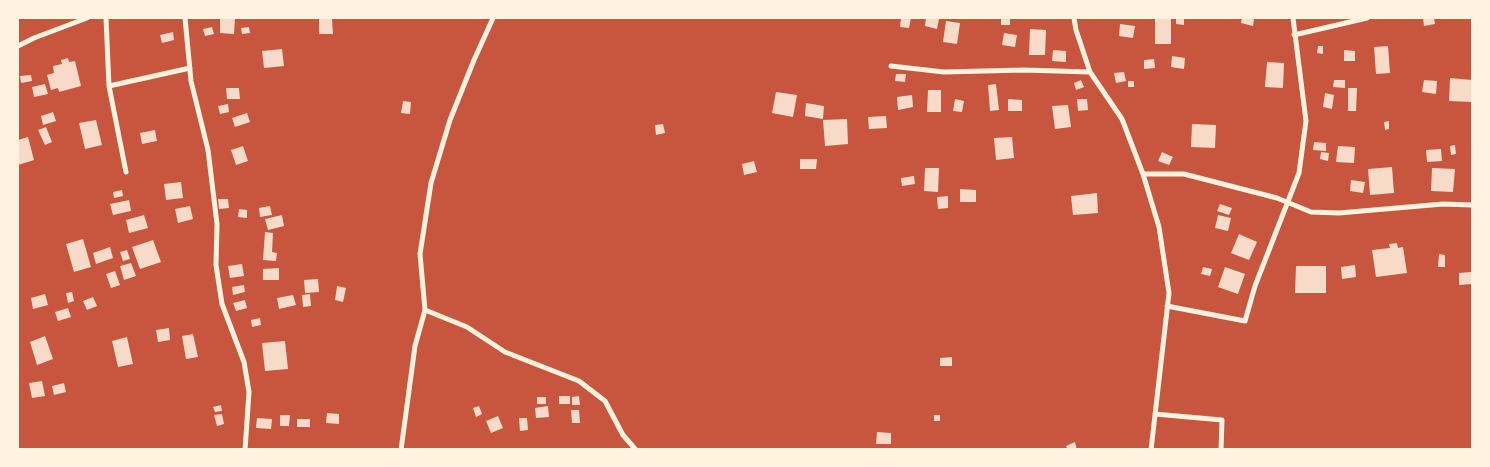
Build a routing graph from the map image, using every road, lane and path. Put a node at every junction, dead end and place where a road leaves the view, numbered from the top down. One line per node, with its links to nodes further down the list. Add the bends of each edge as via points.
1 (87, 18): 9 (street)
2 (106, 18): 13 (street)
3 (185, 18): 11 (street)
4 (493, 18): 19 (street, via 450,120 432,184 420,254)
5 (1074, 18): 12 (street)
6 (1293, 18): 8 (street)
7 (1367, 18): 8 (street)
8 (1294, 35): 16 (street, via 1306,121 1300,173)
9 (18, 46)
10 (891, 66): 12 (street, via 944,72)
11 (190, 68): 13 (street); 21 (street, via 208,150 222,304 244,362 249,392)
12 (1090, 72): 15 (street, via 1122,119)
13 (109, 86): 14 (street)
14 (126, 172)
15 (1142, 174): 16 (street, via 1184,174); 18 (street, via 1159,227)
16 (1288, 202): 17 (street, via 1311,212 1339,213 1443,204); 18 (street, via 1245,321)
17 (1472, 205)
18 (1167, 306): 20 (street)
19 (425, 310): 22 (street, via 415,346); 23 (street, via 467,327 505,352 579,381 605,401 623,435)
20 (1155, 414): 24 (street); 25 (street, via 1222,420)
21 (245, 450)
22 (401, 450)
23 (636, 450)
24 (1151, 450)
25 (1221, 450)

